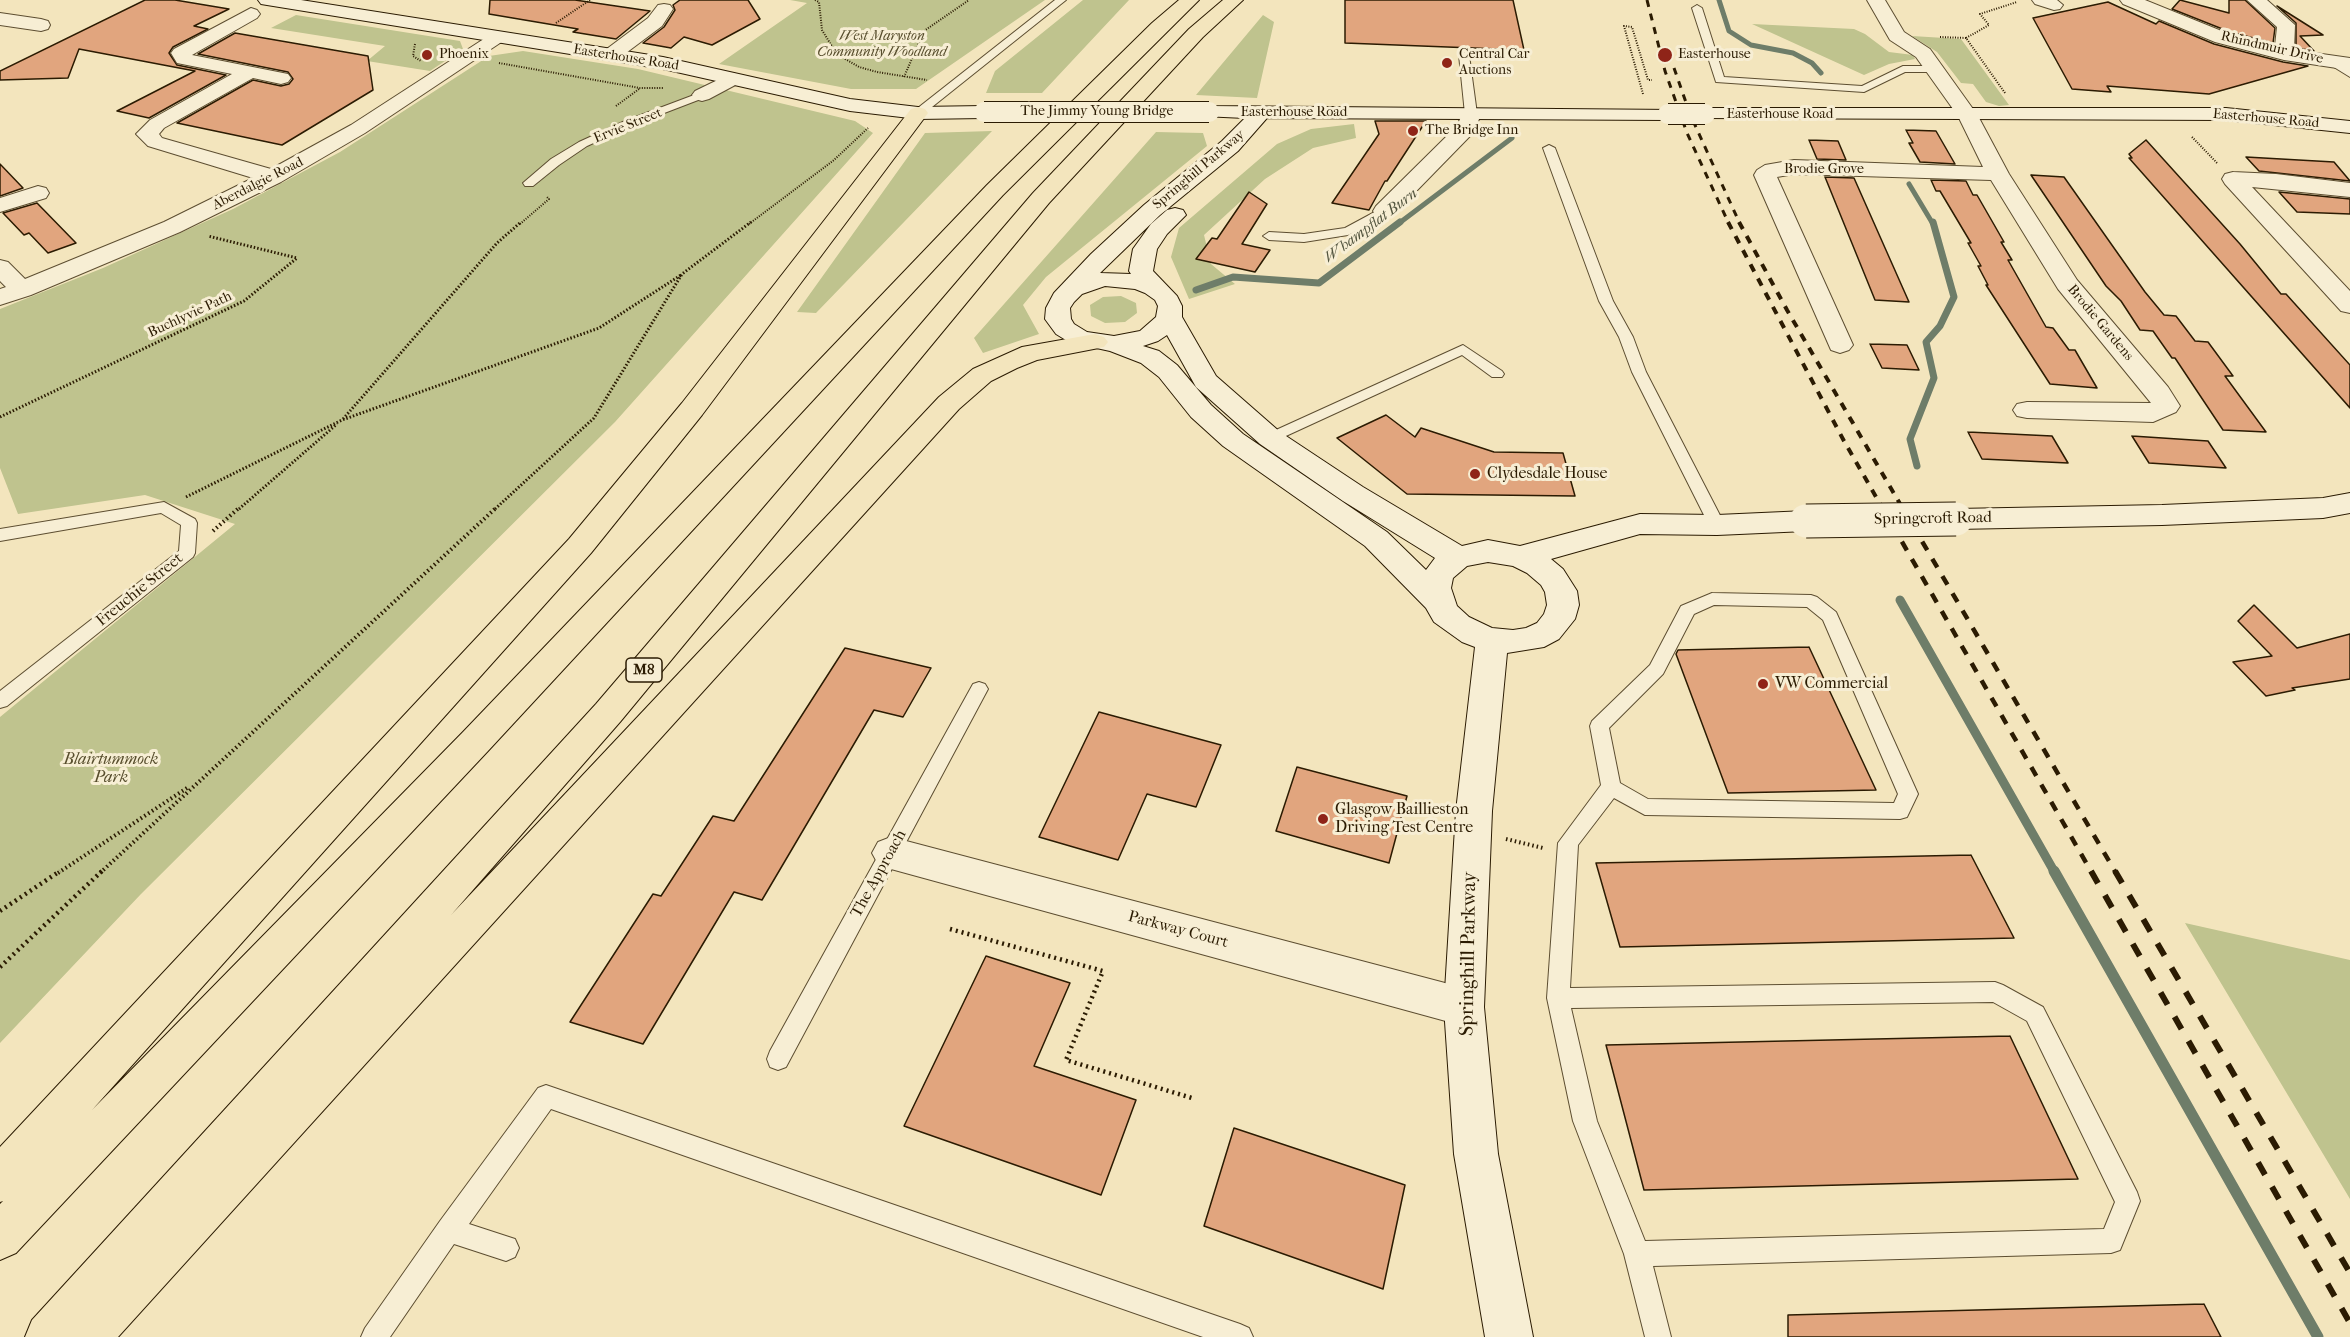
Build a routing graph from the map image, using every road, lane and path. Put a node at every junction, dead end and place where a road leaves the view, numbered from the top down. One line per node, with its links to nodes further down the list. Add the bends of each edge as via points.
1 (267, 0): 15 (street, Easterhouse Road)
2 (590, 0): 19 (path)
3 (815, 0): 29 (path, via 819,2 822,30 845,59 859,67)
4 (969, 0): 29 (path, via 924,31)
5 (1061, 0): 32 (lane)
6 (1190, 0): 96 (highway, via 994,190 475,742)
7 (1234, 0): 99 (highway, M8, via 1196,33 1041,198 608,713)
8 (1876, 0): 25 (street, Brodie Gardens, via 1897,36 1923,53)
9 (2023, 0): 42 (path, via 1980,14 1989,25 1966,38)
10 (2129, 0): 20 (street, Rhindmuir Drive, via 2222,38)
11 (2256, 0): 20 (street, via 2286,25)
12 (1696, 8): 25 (lane, via 1720,80 1864,89 1903,69)
13 (251, 14): 26 (street, via 181,53 184,59)
14 (0, 19): 16 (street)
15 (406, 23): 18 (street, Easterhouse Road); 27 (path, via 406,32 416,45 413,56 429,68)
16 (40, 25)
17 (678, 26): 21 (street, via 660,16)
18 (500, 37): 19 (street, Easterhouse Road); 23 (street, Aberdalgie Road)
19 (528, 42): 21 (street, Easterhouse Road)
20 (2284, 54): 24 (street, Rhindmuir Drive)
21 (611, 55): 33 (street, Easterhouse Road, via 695,69)
22 (1464, 55): 38 (lane)
23 (468, 58): 27 (street, Aberdalgie Road); 33 (path, via 640,88)
24 (2342, 63): 28 (lane)
25 (1936, 69): 41 (street, Brodie Gardens)
26 (250, 72): 30 (street); 46 (street, via 157,124 147,134 155,142)
27 (447, 72): 46 (street, Aberdalgie Road)
28 (2350, 74)
29 (904, 77): 32 (path)
30 (281, 78)
31 (1652, 80): 39 (path, via 1648,80 1632,27 1624,26 1645,101 1652,101)
32 (957, 83): 34 (lane)
33 (717, 88): 34 (street, Easterhouse Road); 48 (lane, Ervie Street, via 583,144)
34 (902, 111): 35 (street, Easterhouse Road); 57 (path); 94 (highway, via 692,409 580,546)
35 (984, 112): 36 (street, The Jimmy Young Bridge, bridge)
36 (1209, 112): 37 (street, Easterhouse Road)
37 (1262, 112): 38 (street, Easterhouse Road); 59 (street, Springhill Parkway, via 1263,138 1159,229 1145,249 1142,271); 60 (street, Springhill Parkway, via 1230,146 1099,259)
38 (1471, 114): 39 (street, Easterhouse Road); 52 (street, via 1467,128)
39 (1662, 114): 41 (street, Easterhouse Road, bridge)
40 (2170, 115): 42 (street, Easterhouse Road); 43 (street, Easterhouse Road, via 2226,114); 47 (path)
41 (1968, 116): 42 (street, Easterhouse Road); 45 (street, Brodie Gardens)
42 (2021, 116)
43 (2350, 127)
44 (1549, 147): 73 (lane, via 1605,301)
45 (1998, 174): 65 (street, Brodie Grove, via 1794,167 1773,170 1766,176); 67 (street, Brodie Gardens, via 2067,284 2166,406 2153,414)
46 (273, 177): 53 (street, Aberdalgie Road)
47 (2233, 179): 49 (street); 56 (street)
48 (529, 183): 69 (path, via 549,199 497,243)
49 (2350, 190)
50 (38, 193): 51 (street)
51 (0, 205)
52 (1384, 211): 54 (lane, via 1348,231 1304,238)
53 (172, 227): 61 (street, Aberdalgie Road); 68 (path, Buchlyvie Path, via 297,258 244,301)
54 (1269, 236)
55 (0, 267): 61 (street)
56 (2317, 270): 58 (street); 62 (street)
57 (682, 274): 69 (path, via 599,328); 82 (path, via 594,418)
58 (2350, 279)
59 (1154, 288): 60 (street, via 1123,279); 63 (street, Springhill Parkway, via 1165,296 1170,306)
60 (1073, 289): 64 (street, Springhill Parkway, via 1058,308 1058,319 1078,337)
61 (11, 294)
62 (2350, 306)
63 (1169, 317): 64 (street, via 1149,336); 70 (street, Springhill Parkway, via 1205,381)
64 (1104, 343): 78 (street, Springhill Parkway, via 1150,357 1233,440 1376,539); 100 (highway, M8, via 1031,353 982,375 949,403)
65 (1840, 345)
66 (1497, 374): 70 (lane, via 1463,349)
67 (2027, 410)
68 (0, 417)
69 (342, 420): 72 (path); 75 (path)
70 (1270, 438): 77 (street, Springhill Parkway)
71 (2350, 502): 73 (street, Springcroft Road, bridge, via 2323,508 2173,515)
72 (164, 507): 74 (lane); 75 (lane, Freuchie Street, via 189,523)
73 (1717, 525): 76 (street, Springcroft Road, via 1640,524)
74 (0, 535)
75 (187, 553): 81 (lane, Freuchie Street)
76 (1520, 557): 77 (street, via 1488,551); 79 (street, via 1538,565 1561,591 1559,619 1533,639)
77 (1458, 558): 78 (street, via 1438,576)
78 (1438, 601): 79 (street, via 1458,625)
79 (1492, 640): 84 (street, Springhill Parkway)
80 (979, 689): 85 (lane, The Approach)
81 (0, 701)
82 (198, 781): 87 (path); 89 (path)
83 (1611, 787): 83 (lane, via 1599,726 1658,669 1688,610 1712,599 1811,601 1830,616 1908,794 1900,811 1645,807); 86 (lane, via 1568,843)
84 (1473, 831): 86 (path); 91 (street, Springhill Parkway)
85 (891, 853): 91 (street, Parkway Court); 92 (lane, The Approach)
86 (1567, 854): 90 (lane)
87 (0, 911)
88 (950, 929): 93 (path, via 1103,971 1066,1060)
89 (0, 967)
90 (1558, 998): 98 (lane, via 1585,1121); 98 (lane, via 1995,992 2035,1014 2128,1201 2110,1241)
91 (1464, 1007): 103 (street, Springhill Parkway, via 1476,1154)
92 (778, 1059)
93 (1192, 1098)
94 (0, 1180)
95 (449, 1230): 97 (lane); 101 (lane); 102 (lane, via 546,1096)
96 (0, 1238)
97 (506, 1248)
98 (1637, 1254): 104 (lane)
99 (50, 1337)
100 (86, 1337)
101 (374, 1337)
102 (1240, 1337)
103 (1509, 1337)
104 (1658, 1337)

